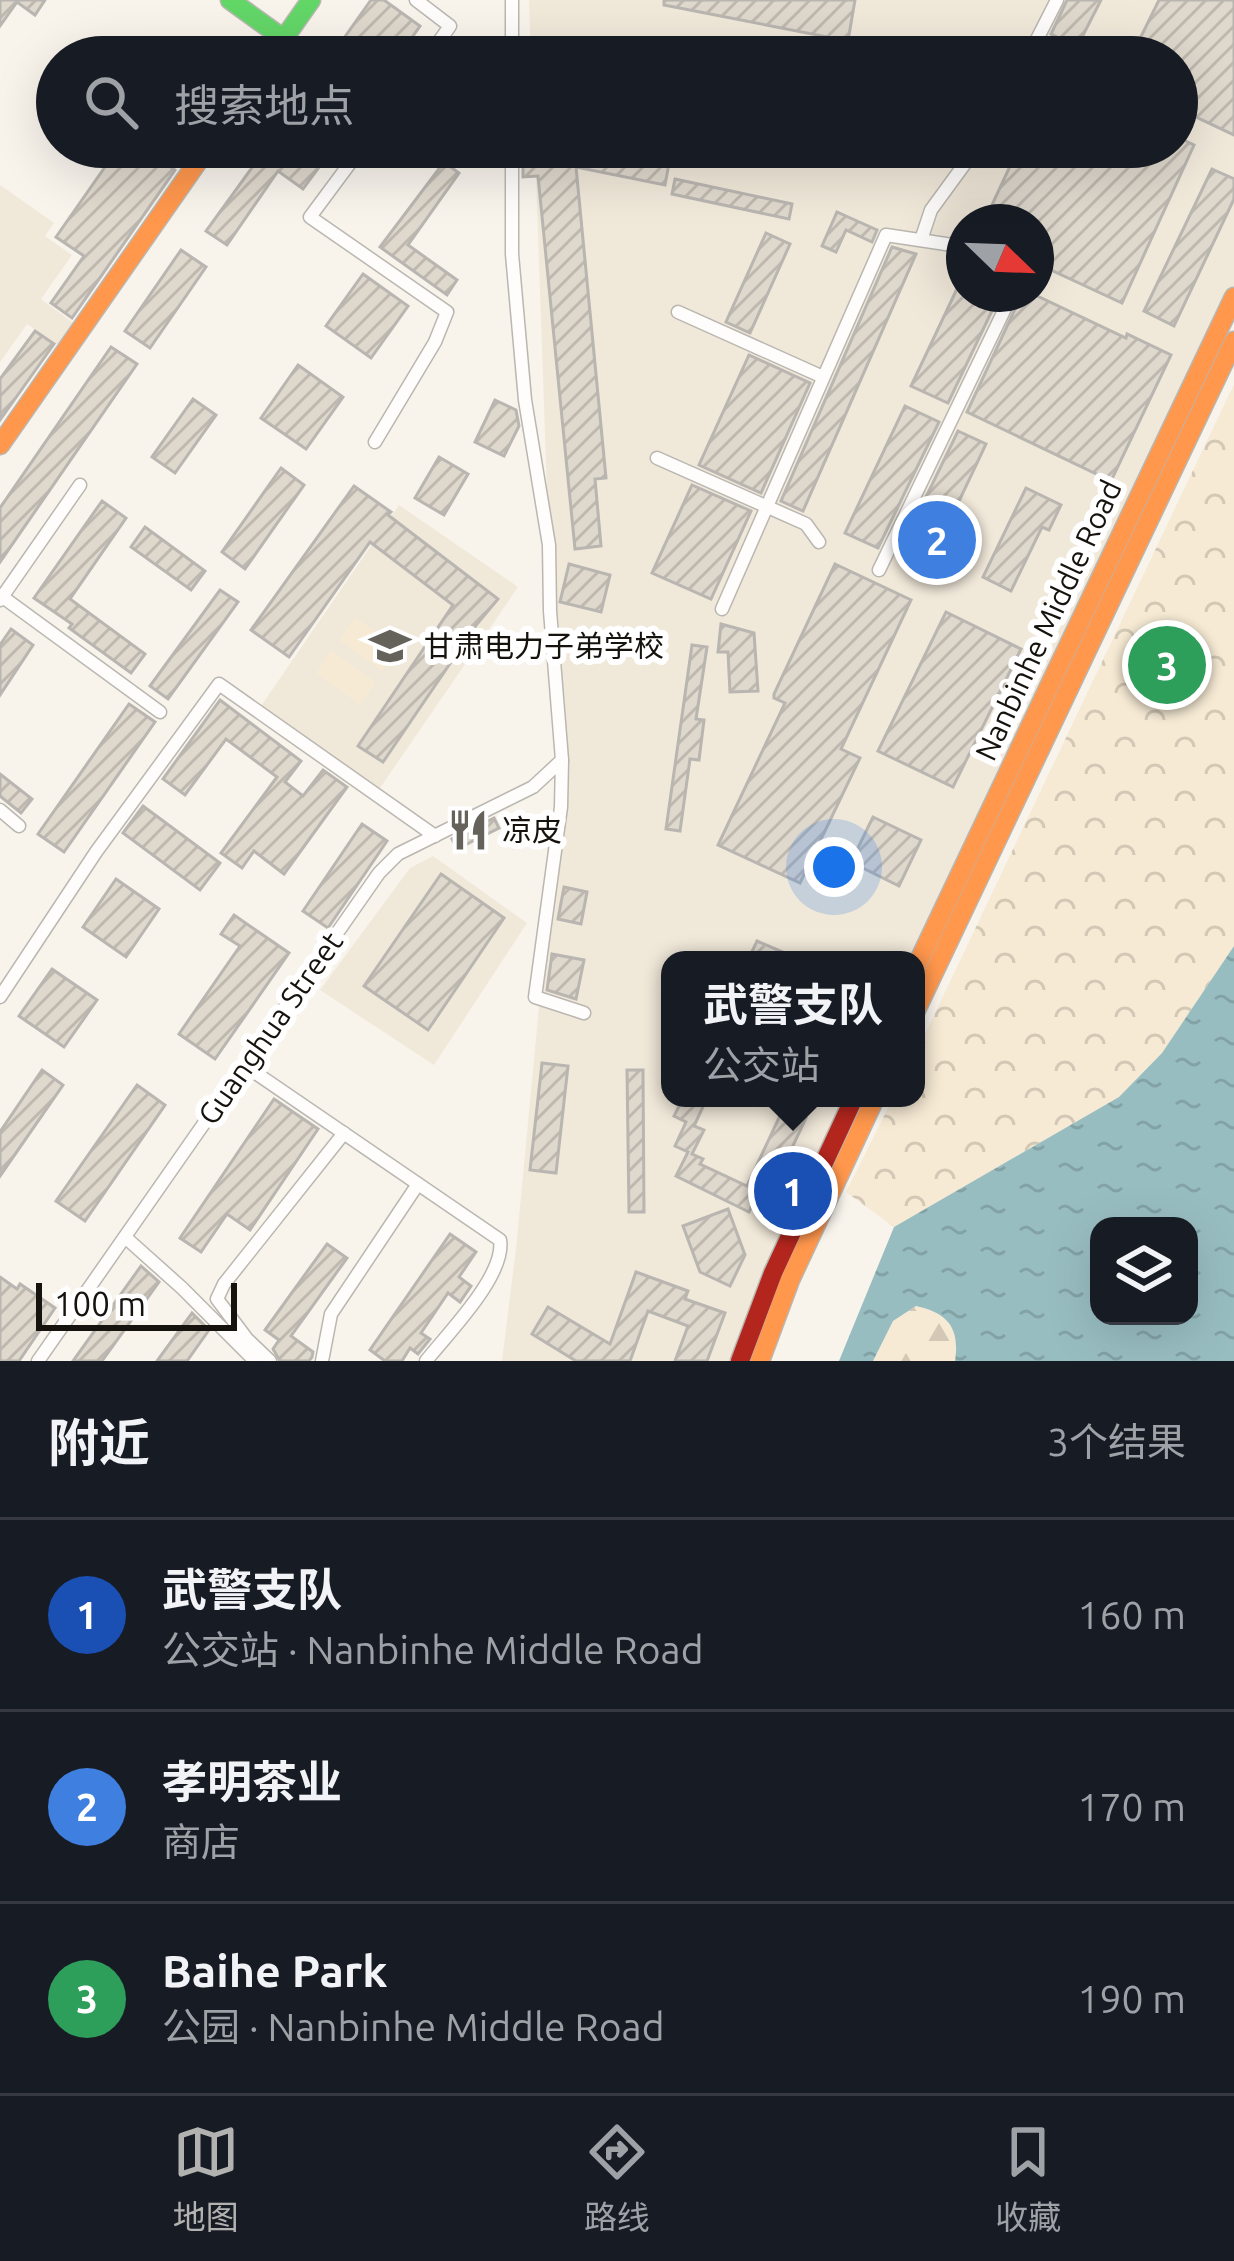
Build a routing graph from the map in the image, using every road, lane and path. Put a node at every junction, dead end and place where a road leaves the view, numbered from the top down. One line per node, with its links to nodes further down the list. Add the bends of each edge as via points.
1 (230, 0): 6 (main road)
2 (311, 0): 7 (main road)
3 (416, 0): 8 (street, via 450,26)
4 (512, 0): 9 (street)
5 (1057, 0): 10 (street)
6 (281, 36)
7 (285, 36)
8 (443, 36)
9 (512, 36)
10 (1039, 36)
11 (193, 168): 23 (main road)
12 (346, 168): 22 (street, via 310,217 447,312)
13 (512, 168): 32 (street, via 512,254 549,545)
14 (962, 168): 15 (street, via 931,210)
15 (921, 240): 16 (street); 21 (street, via 886,235)
16 (946, 244)
17 (1234, 297): 36 (main road, Nanbinhe Middle Road)
18 (678, 312): 21 (street)
19 (1003, 312): 28 (street)
20 (1234, 341): 37 (main road, Nanbinhe Middle Road)
21 (824, 377): 26 (street)
22 (375, 442)
23 (0, 446)
24 (657, 458): 26 (street)
25 (80, 485): 29 (street)
26 (766, 507): 27 (street, via 806,524); 30 (street)
27 (818, 542)
28 (879, 570)
29 (1, 597): 31 (street)
30 (722, 609)
31 (160, 712)
32 (562, 760): 35 (street, Guanghua Street, via 533,787); 39 (street, via 535,998)
33 (0, 810): 34 (street)
34 (20, 826)
35 (435, 836): 38 (street, via 219,684); 40 (street, Guanghua Street, via 379,873)
36 (924, 951)
37 (925, 991)
38 (0, 997)
39 (584, 1013)
40 (244, 1065): 43 (street); 45 (street, Guanghua Street)
41 (850, 1107): 51 (main road)
42 (871, 1107): 52 (main road)
43 (344, 1133): 44 (street); 48 (street, via 217,1299)
44 (418, 1184): 49 (street, via 331,1314); 50 (street, via 500,1240 502,1254)
45 (124, 1237): 46 (street, Guanghua Street); 47 (street)
46 (38, 1361)
47 (255, 1361)
48 (271, 1361)
49 (322, 1361)
50 (426, 1361)
51 (740, 1361)
52 (760, 1361)

